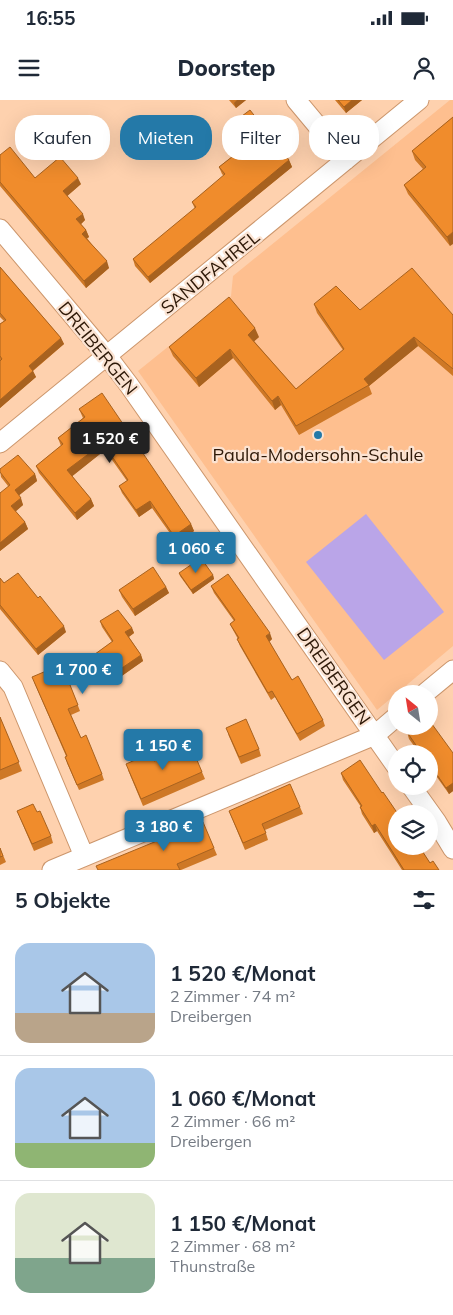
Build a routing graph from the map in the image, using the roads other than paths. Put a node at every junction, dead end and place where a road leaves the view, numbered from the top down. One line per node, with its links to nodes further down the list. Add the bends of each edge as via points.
1 (296, 100): 3 (street)
2 (419, 100): 4 (street, SANDFAHREL)
3 (309, 116)
4 (379, 133)
5 (346, 160): 7 (street, SANDFAHREL)
6 (0, 229): 7 (street, DREIBERGEN)
7 (107, 356): 8 (street, SANDFAHREL); 13 (street, DREIBERGEN)
8 (0, 443)
9 (453, 670): 11 (street)
10 (0, 671): 17 (street, via 13,687)
11 (435, 685)
12 (388, 724): 13 (street)
13 (374, 735): 14 (street, DREIBERGEN); 17 (street)
14 (388, 755)
15 (417, 795): 16 (street)
16 (453, 849)
17 (84, 856): 18 (street)
18 (52, 870)

